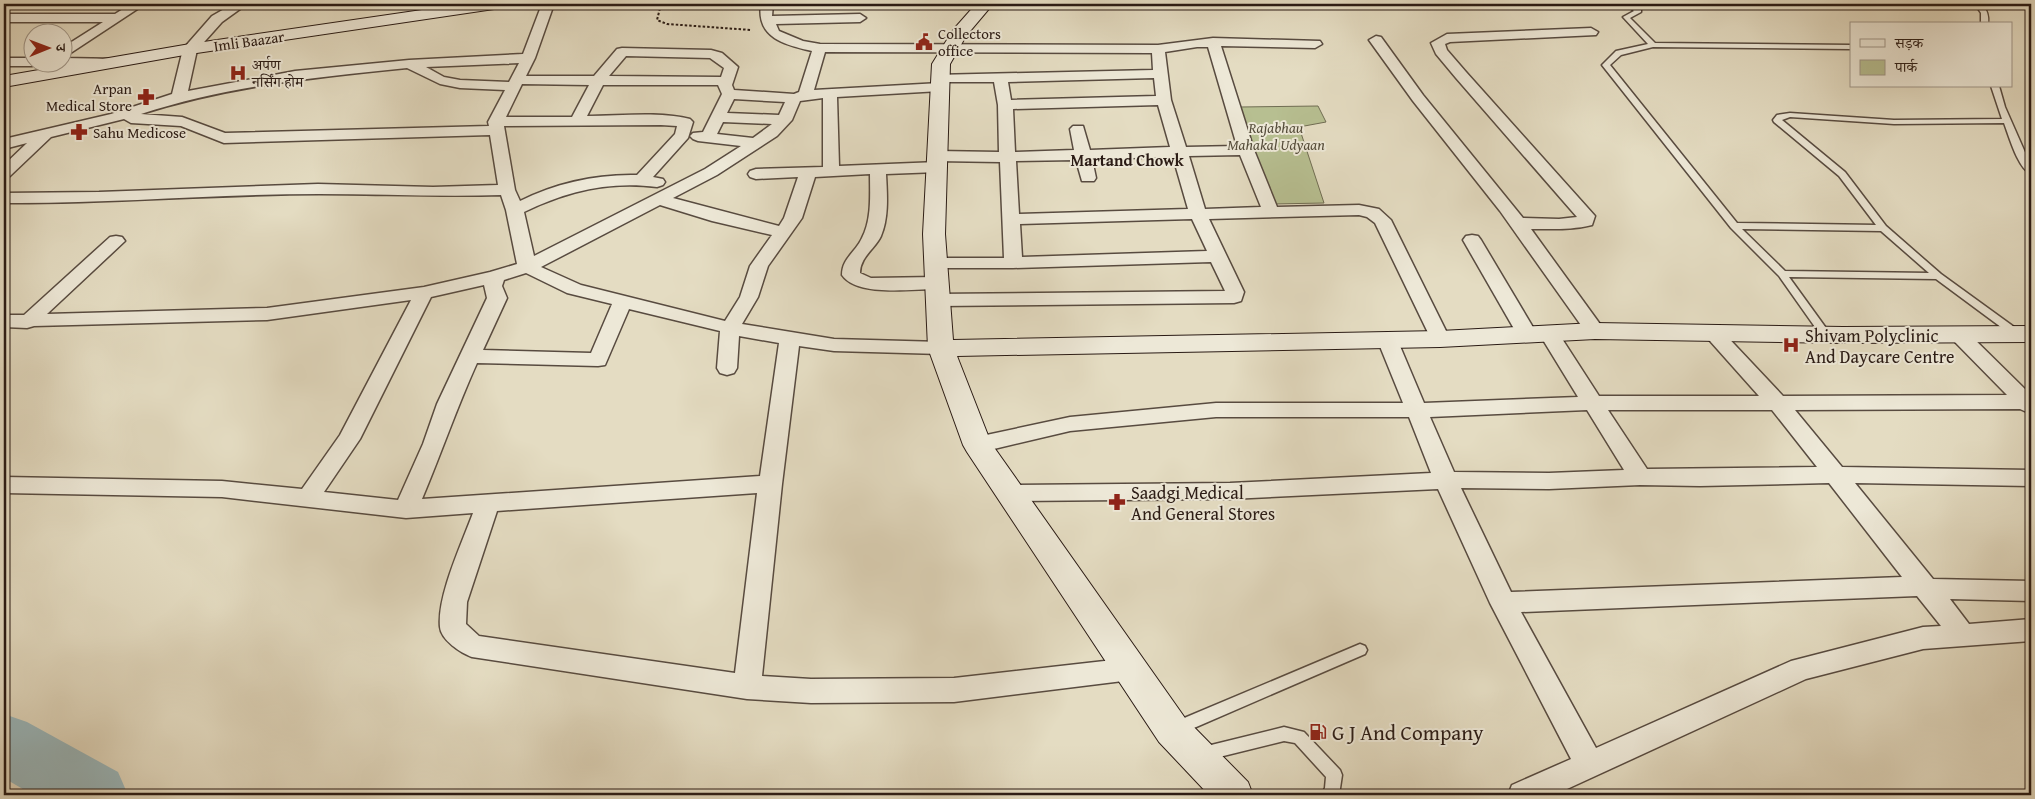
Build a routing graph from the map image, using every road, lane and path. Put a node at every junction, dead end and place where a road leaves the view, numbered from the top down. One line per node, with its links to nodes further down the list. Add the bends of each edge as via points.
1 (84, 4): 12 (street)
2 (139, 4): 13 (street)
3 (241, 4): 26 (street, via 217,19)
4 (494, 4): 26 (street, Imli Baazar)
5 (548, 4): 28 (street)
6 (661, 4): 16 (path, via 657,20 666,24)
7 (767, 4): 16 (street, via 766,16)
8 (985, 4): 25 (street)
9 (1629, 4): 21 (lane, via 1639,11 1626,17)
10 (1978, 4): 15 (lane, via 1983,8)
11 (4, 18): 12 (street)
12 (60, 18): 13 (street)
13 (117, 18): 22 (street)
14 (860, 18): 16 (street)
15 (1985, 22)
16 (771, 27): 24 (street, via 799,44)
17 (1591, 32): 80 (street, via 1447,38 1438,43 1440,51 1586,216 1586,221 1559,224)
18 (1376, 40): 80 (street)
19 (1212, 42): 20 (street); 27 (street, via 1183,43); 59 (street)
20 (1315, 44)
21 (1652, 45): 23 (lane); 81 (lane, via 1619,53 1606,65)
22 (72, 47)
23 (1850, 47)
24 (820, 48): 25 (street); 43 (street)
25 (949, 48): 27 (street); 38 (street, via 941,64)
26 (190, 49): 32 (street, Imli Baazar); 44 (street)
27 (1158, 49): 34 (street)
28 (528, 58): 33 (street); 39 (street)
29 (4, 62): 30 (street)
30 (22, 62)
31 (72, 62): 32 (street)
32 (115, 62): 37 (street, Imli Baazar)
33 (409, 64): 39 (street, via 440,80 460,84); 44 (street, via 295,75)
34 (1161, 74): 35 (street); 45 (street)
35 (1000, 78): 38 (street); 46 (street)
36 (599, 80): 39 (street); 40 (street); 40 (street, via 618,56 628,51 711,54 731,68); 50 (street)
37 (4, 82)
38 (940, 82): 42 (street); 63 (street)
39 (516, 83): 52 (street)
40 (727, 88): 43 (street); 48 (street)
41 (1996, 88): 51 (lane)
42 (830, 94): 43 (street); 65 (street)
43 (800, 96): 49 (street)
44 (179, 97): 47 (street)
45 (1164, 100): 46 (street); 60 (street)
46 (1005, 105): 62 (street)
47 (116, 117): 52 (street, via 175,121 224,138); 54 (street)
48 (719, 117): 49 (street); 56 (street)
49 (784, 120): 58 (street)
50 (577, 121): 52 (street); 55 (street, via 685,122)
51 (2007, 121): 66 (lane); 82 (lane, via 1920,123 1807,115 1780,117 1777,120 1780,124 1842,174)
52 (497, 126): 73 (street)
53 (1078, 129): 61 (street)
54 (44, 135): 57 (street); 68 (street)
55 (683, 135): 56 (street); 71 (street)
56 (708, 137): 58 (street)
57 (4, 144)
58 (755, 144): 72 (street)
59 (1246, 150): 60 (street); 77 (street)
60 (1179, 151): 61 (street); 78 (street)
61 (1083, 154): 62 (street); 70 (street)
62 (1006, 157): 63 (street); 79 (street)
63 (937, 162): 64 (street); 92 (street)
64 (878, 170): 65 (street); 92 (street, via 874,231 852,263 851,275 868,284)
65 (831, 171): 67 (street)
66 (2031, 171)
67 (808, 172): 69 (street); 83 (street, via 793,218)
68 (4, 173)
69 (756, 174)
70 (1088, 178)
71 (642, 179): 72 (street); 76 (street, via 573,187 530,201)
72 (681, 187): 75 (street)
73 (507, 190): 74 (street, via 309,189 99,198); 76 (street)
74 (4, 198)
75 (660, 200): 83 (street); 88 (street)
76 (515, 210): 88 (street)
77 (1271, 212): 78 (street); 105 (street, via 1360,210 1373,213 1382,220)
78 (1198, 214): 79 (street); 86 (street)
79 (1010, 219): 87 (street)
80 (1517, 223): 97 (street)
81 (1734, 226): 82 (lane); 89 (lane)
82 (1883, 228): 90 (lane)
83 (782, 232): 96 (street, via 759,266 749,297)
84 (1472, 240): 102 (street)
85 (116, 241): 95 (street)
86 (1218, 256): 87 (street); 92 (street, via 1235,292 1234,297)
87 (1013, 263): 92 (street)
88 (527, 267): 91 (street); 94 (street, via 574,289)
89 (1782, 274): 90 (lane); 103 (lane)
90 (1938, 276): 100 (lane)
91 (495, 277): 93 (street); 108 (street, via 493,286 497,298)
92 (936, 282): 107 (street)
93 (424, 294): 95 (street, via 267,314); 122 (street, via 349,439)
94 (622, 302): 96 (street); 108 (street, via 598,360)
95 (16, 321): 101 (street)
96 (730, 328): 106 (street); 109 (street)
97 (1595, 331): 98 (street); 102 (street)
98 (1712, 332): 103 (street); 110 (street)
99 (1958, 334): 100 (street); 103 (street); 112 (street)
100 (2024, 334)
101 (4, 335)
102 (1538, 335): 105 (street); 111 (street)
103 (1826, 335)
104 (1387, 339): 105 (street); 107 (street); 113 (street)
105 (1440, 339)
106 (790, 340): 107 (street, via 834,345); 119 (street)
107 (941, 348): 114 (street)
108 (470, 356): 124 (street)
109 (727, 368)
110 (1777, 402): 111 (street); 112 (street); 115 (street)
111 (1594, 403): 113 (street); 116 (street)
112 (2029, 405)
113 (1418, 410): 114 (street, via 1216,410 1070,424); 118 (street)
114 (977, 445): 121 (street)
115 (1836, 476): 116 (street); 117 (street); 125 (street)
116 (1640, 477): 118 (street, via 1549,481)
117 (2031, 478)
118 (1446, 480): 121 (street, via 1230,491); 127 (street)
119 (770, 484): 123 (street); 132 (street)
120 (4, 485): 122 (street, via 222,489)
121 (1010, 493): 131 (street)
122 (309, 497): 124 (street)
123 (488, 504): 124 (street); 132 (street, via 454,602 453,628 472,646)
124 (406, 509)
125 (1925, 588): 126 (street); 127 (street); 129 (street)
126 (2031, 591)
127 (1503, 603): 135 (street)
128 (2031, 630): 129 (street)
129 (1963, 635): 135 (street, via 1923,638 1800,668)
130 (1360, 650): 133 (lane)
131 (1130, 669): 132 (street, via 954,690 811,691); 133 (street)
132 (747, 687)
133 (1172, 730): 134 (street)
134 (1197, 756): 136 (street); 137 (lane, via 1284,734 1299,737 1334,775 1333,792)
135 (1590, 766): 138 (street)
136 (1234, 795)
137 (1329, 795)
138 (1523, 795)

